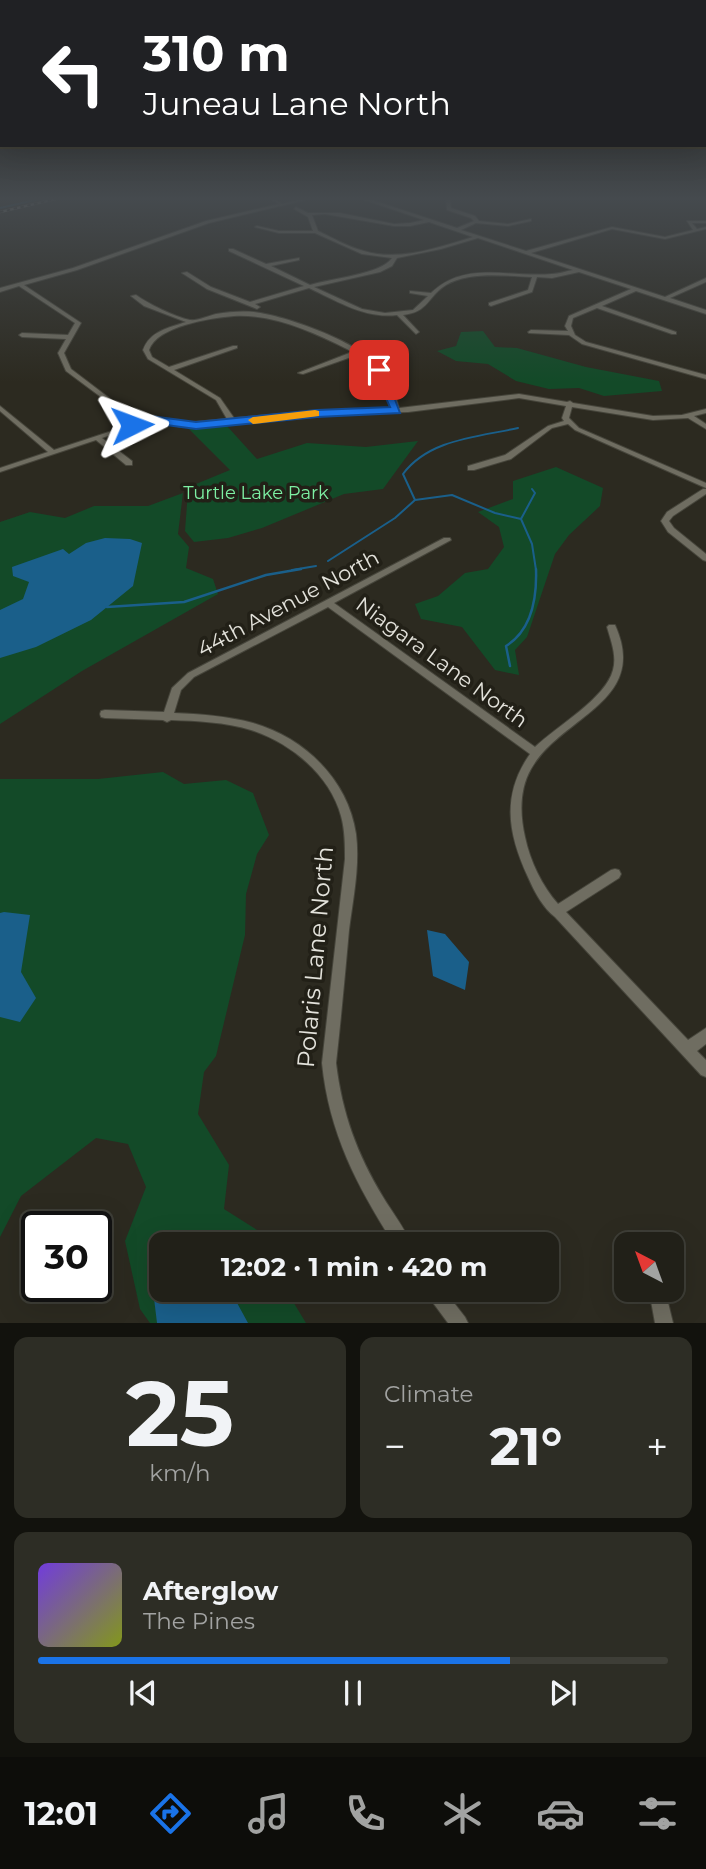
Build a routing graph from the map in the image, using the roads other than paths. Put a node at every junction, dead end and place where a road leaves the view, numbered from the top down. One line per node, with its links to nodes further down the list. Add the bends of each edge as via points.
1 (101, 259): 13 (street)
2 (250, 259): 7 (street)
3 (297, 259): 7 (street)
4 (394, 259): 14 (street, via 378,271)
5 (542, 259): 8 (street)
6 (499, 264): 10 (street)
7 (266, 266): 14 (street)
8 (579, 271): 11 (street); 15 (street)
9 (185, 273): 21 (street)
10 (506, 274): 11 (street); 18 (street, via 457,278)
11 (534, 276): 22 (street, via 530,290)
12 (706, 280): 20 (street)
13 (20, 285): 16 (street); 33 (street, via 76,320)
14 (312, 285): 21 (street); 26 (street, via 360,310)
15 (636, 289): 20 (street); 23 (street)
16 (0, 290)
17 (412, 292): 18 (street)
18 (432, 295): 26 (street, via 419,309)
19 (135, 296): 27 (street, via 146,305)
20 (665, 299): 24 (street)
21 (251, 304): 25 (street, via 257,307)
22 (491, 304)
23 (597, 306): 30 (street, via 571,317); 31 (street)
24 (706, 312)
25 (255, 314): 27 (street, via 218,315); 35 (street, via 284,319)
26 (400, 315): 28 (street)
27 (191, 322): 36 (street, via 148,342 146,350)
28 (416, 332)
29 (531, 332): 30 (street)
30 (570, 333): 38 (street, via 584,343)
31 (674, 333)
32 (22, 335): 33 (street)
33 (70, 337): 44 (street, via 61,353 68,370 123,411)
34 (235, 347): 36 (street)
35 (356, 353): 37 (street); 41 (street, via 382,374)
36 (169, 369): 46 (street, via 218,399)
37 (301, 373)
38 (706, 377)
39 (569, 403): 41 (street, via 519,396); 43 (street, via 638,416); 45 (street, via 564,414)
40 (0, 408): 49 (street)
41 (396, 411): 46 (street, via 317,413)
42 (706, 411): 43 (street)
43 (690, 415): 47 (street)
44 (143, 418): 46 (street, via 182,425); 48 (street)
45 (569, 422): 51 (street, via 550,427 508,457); 53 (street)
46 (233, 423)
47 (706, 427)
48 (97, 438): 49 (street); 50 (street)
49 (53, 452): 52 (street)
50 (129, 463)
51 (471, 468)
52 (0, 470)
53 (706, 489): 55 (street, via 665,521)
54 (447, 540): 56 (street, 44th Avenue North)
55 (706, 558)
56 (327, 602): 59 (street, 44th Avenue North, via 191,675 177,688); 60 (street, Niagara Lane North)
57 (612, 627): 60 (street, via 619,663 610,688)
58 (104, 714): 59 (street, Polaris Lane North)
59 (167, 718): 66 (street, Polaris Lane North, via 232,722 276,736 312,760 338,793 348,824 350,857 330,1086 342,1130)
60 (536, 753): 62 (street, via 518,788 516,830 531,876)
61 (615, 874): 62 (street)
62 (556, 912): 64 (street)
63 (706, 1035): 64 (street)
64 (687, 1050): 65 (street)
65 (706, 1070)
66 (395, 1232)
67 (443, 1302): 69 (street)
68 (660, 1302): 70 (street)
69 (459, 1323)
70 (664, 1323)

